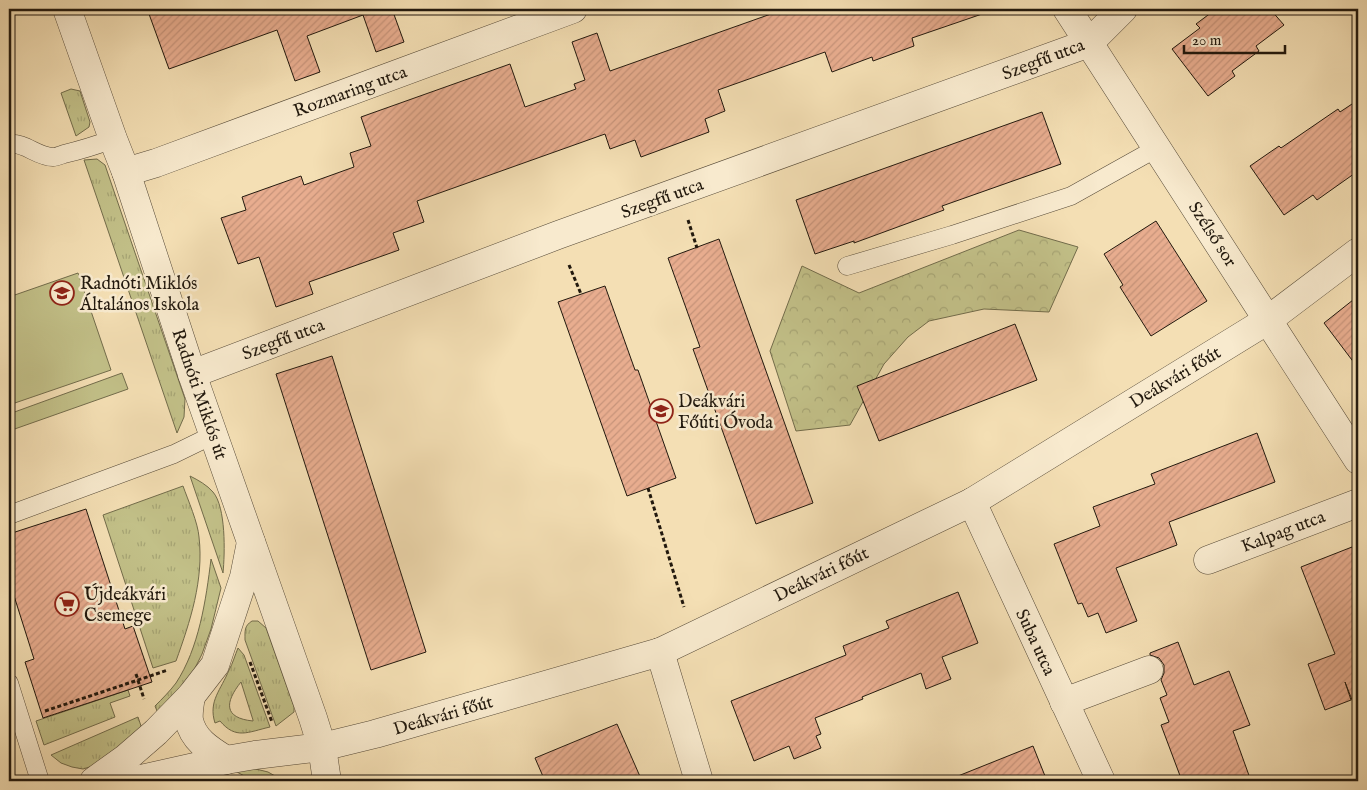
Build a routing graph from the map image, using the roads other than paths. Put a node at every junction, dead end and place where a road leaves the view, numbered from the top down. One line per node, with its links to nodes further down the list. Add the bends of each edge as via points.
1 (68, 9): 6 (street, Radnóti Miklós út)
2 (573, 9): 9 (street, Rozmaring utca)
3 (1067, 9): 5 (street, Szélső sor)
4 (1123, 9): 5 (street, Szegfű utca)
5 (1090, 43): 8 (street, Szélső sor); 13 (street, Szegfű utca, via 567,232)
6 (112, 140): 7 (lane, via 53,157 28,147); 9 (street, Radnóti Miklós út)
7 (9, 144)
8 (1157, 148): 11 (lane, via 1071,196); 12 (street, Szélső sor)
9 (126, 172): 13 (street, Radnóti Miklós út)
10 (1358, 252): 12 (street, Deákvári főút)
11 (847, 266)
12 (1268, 320): 15 (street, Szélső sor); 16 (street, Deákvári főút)
13 (192, 374): 14 (street, Radnóti Miklós út)
14 (214, 435): 18 (lane, via 174,454); 19 (street, Radnóti Miklós út)
15 (1358, 460)
16 (972, 502): 21 (street, Deákvári főút); 25 (street, Suba utca)
17 (1358, 503): 20 (street, Kalpag utca)
18 (9, 515)
19 (251, 542): 24 (street, via 244,577 215,665); 26 (street, Radnóti Miklós út)
20 (1208, 560)
21 (660, 652): 26 (street, Deákvári főút); 32 (street)
22 (1149, 670): 25 (street)
23 (9, 683): 28 (lane)
24 (191, 696): 27 (street, via 189,719 195,734 205,746); 29 (street, via 151,737)
25 (1064, 702): 33 (street, Suba utca)
26 (322, 747): 27 (street, Deákvári főút); 31 (street, Radnóti Miklós út)
27 (226, 760): 30 (street, Deákvári főút)
28 (40, 781)
29 (94, 781)
30 (132, 781)
31 (327, 781)
32 (699, 781)
33 (1101, 781)

